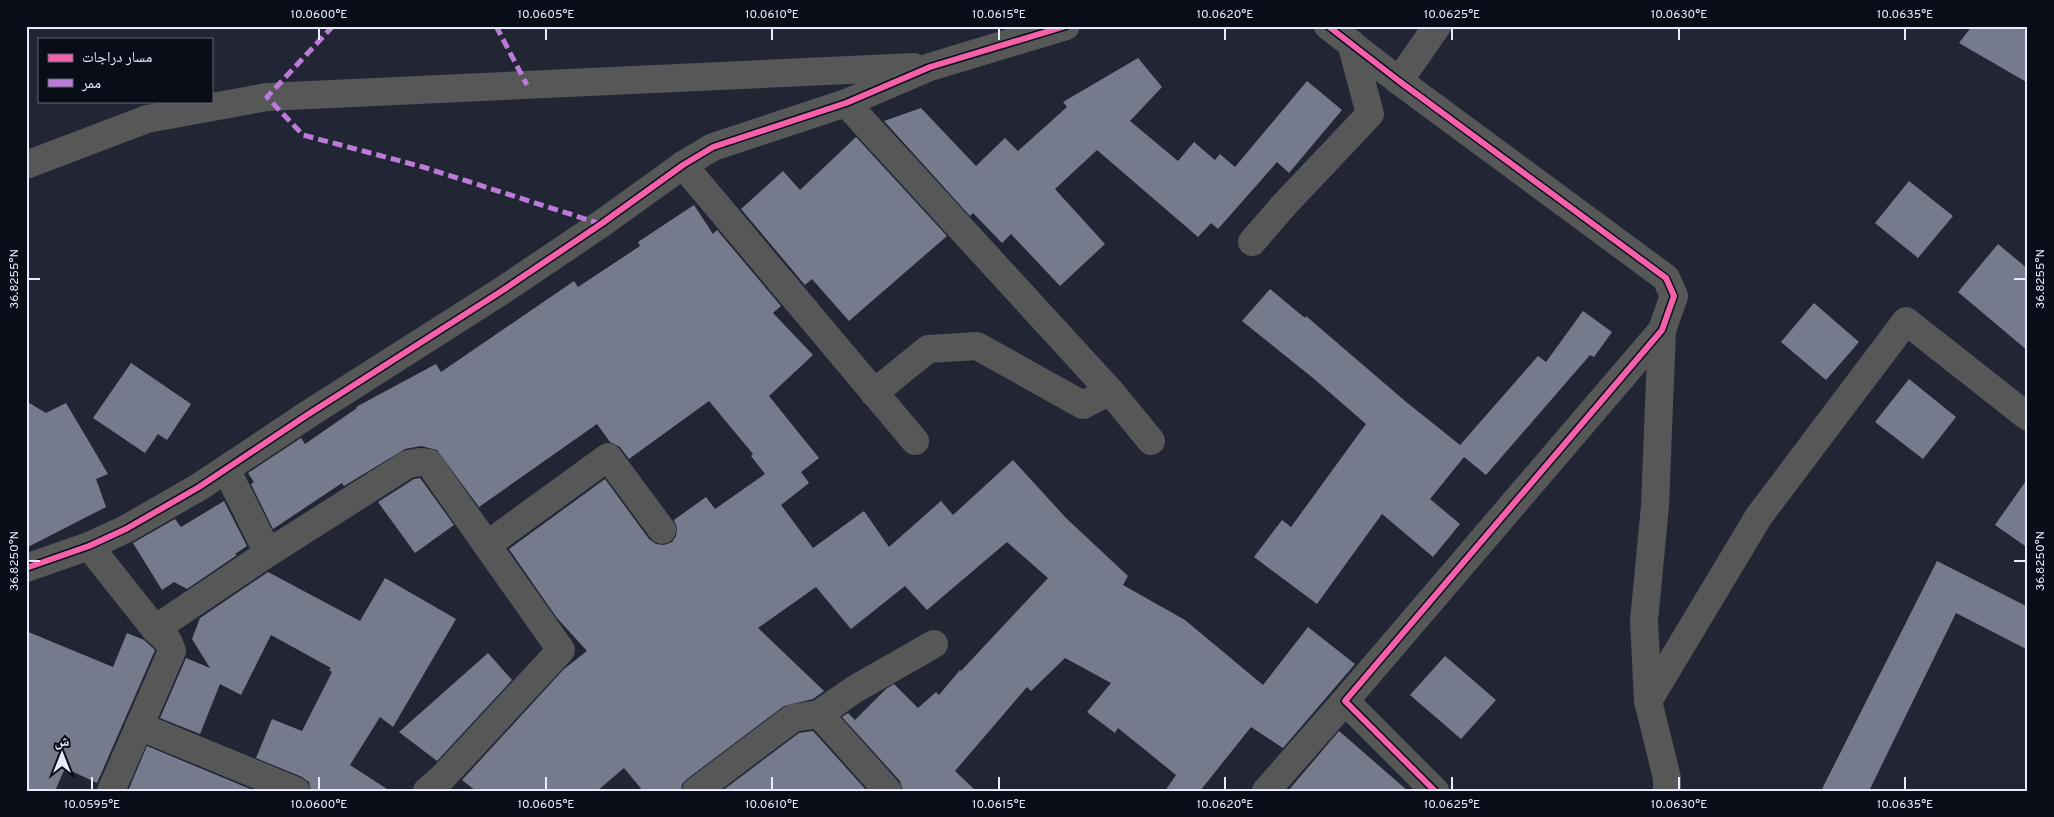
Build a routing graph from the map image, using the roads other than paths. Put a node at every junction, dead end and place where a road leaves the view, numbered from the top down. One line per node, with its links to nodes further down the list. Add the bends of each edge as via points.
1 (1066, 26): 5 (street)
2 (1328, 26): 4 (street)
3 (1437, 26): 6 (street)
4 (1350, 43): 6 (street); 10 (street, via 1370,114)
5 (930, 66): 7 (street); 9 (street, via 267,97 147,119)
6 (1399, 81): 11 (street, via 1666,278 1674,296)
7 (846, 103): 8 (street, via 713,147); 12 (street)
8 (683, 165): 13 (street); 17 (street, via 500,292)
9 (26, 166)
10 (1252, 242)
11 (1662, 330): 25 (street); 26 (street, via 1655,506 1644,621)
12 (1110, 391): 13 (street, via 1083,405 977,346 928,349); 16 (street)
13 (874, 393): 15 (street)
14 (2028, 417): 26 (street, via 1906,321 1758,516)
15 (915, 442)
16 (1151, 442)
17 (226, 469): 20 (street, via 126,529); 21 (street)
18 (662, 530): 19 (street, via 608,457)
19 (487, 545): 21 (street, via 429,463 420,462 408,464); 31 (street, via 561,650)
20 (89, 546): 22 (street); 23 (street)
21 (268, 552): 23 (street)
22 (26, 568)
23 (155, 629): 28 (street, via 168,641 172,651)
24 (934, 644): 27 (street, via 855,689)
25 (1345, 701): 34 (street); 35 (street)
26 (1648, 701): 36 (street, via 1667,778)
27 (819, 714): 32 (street, via 793,718); 33 (street)
28 (139, 726): 29 (street); 30 (street)
29 (111, 791)
30 (296, 791)
31 (428, 791)
32 (696, 791)
33 (888, 791)
34 (1266, 791)
35 (1435, 791)
36 (1667, 791)

